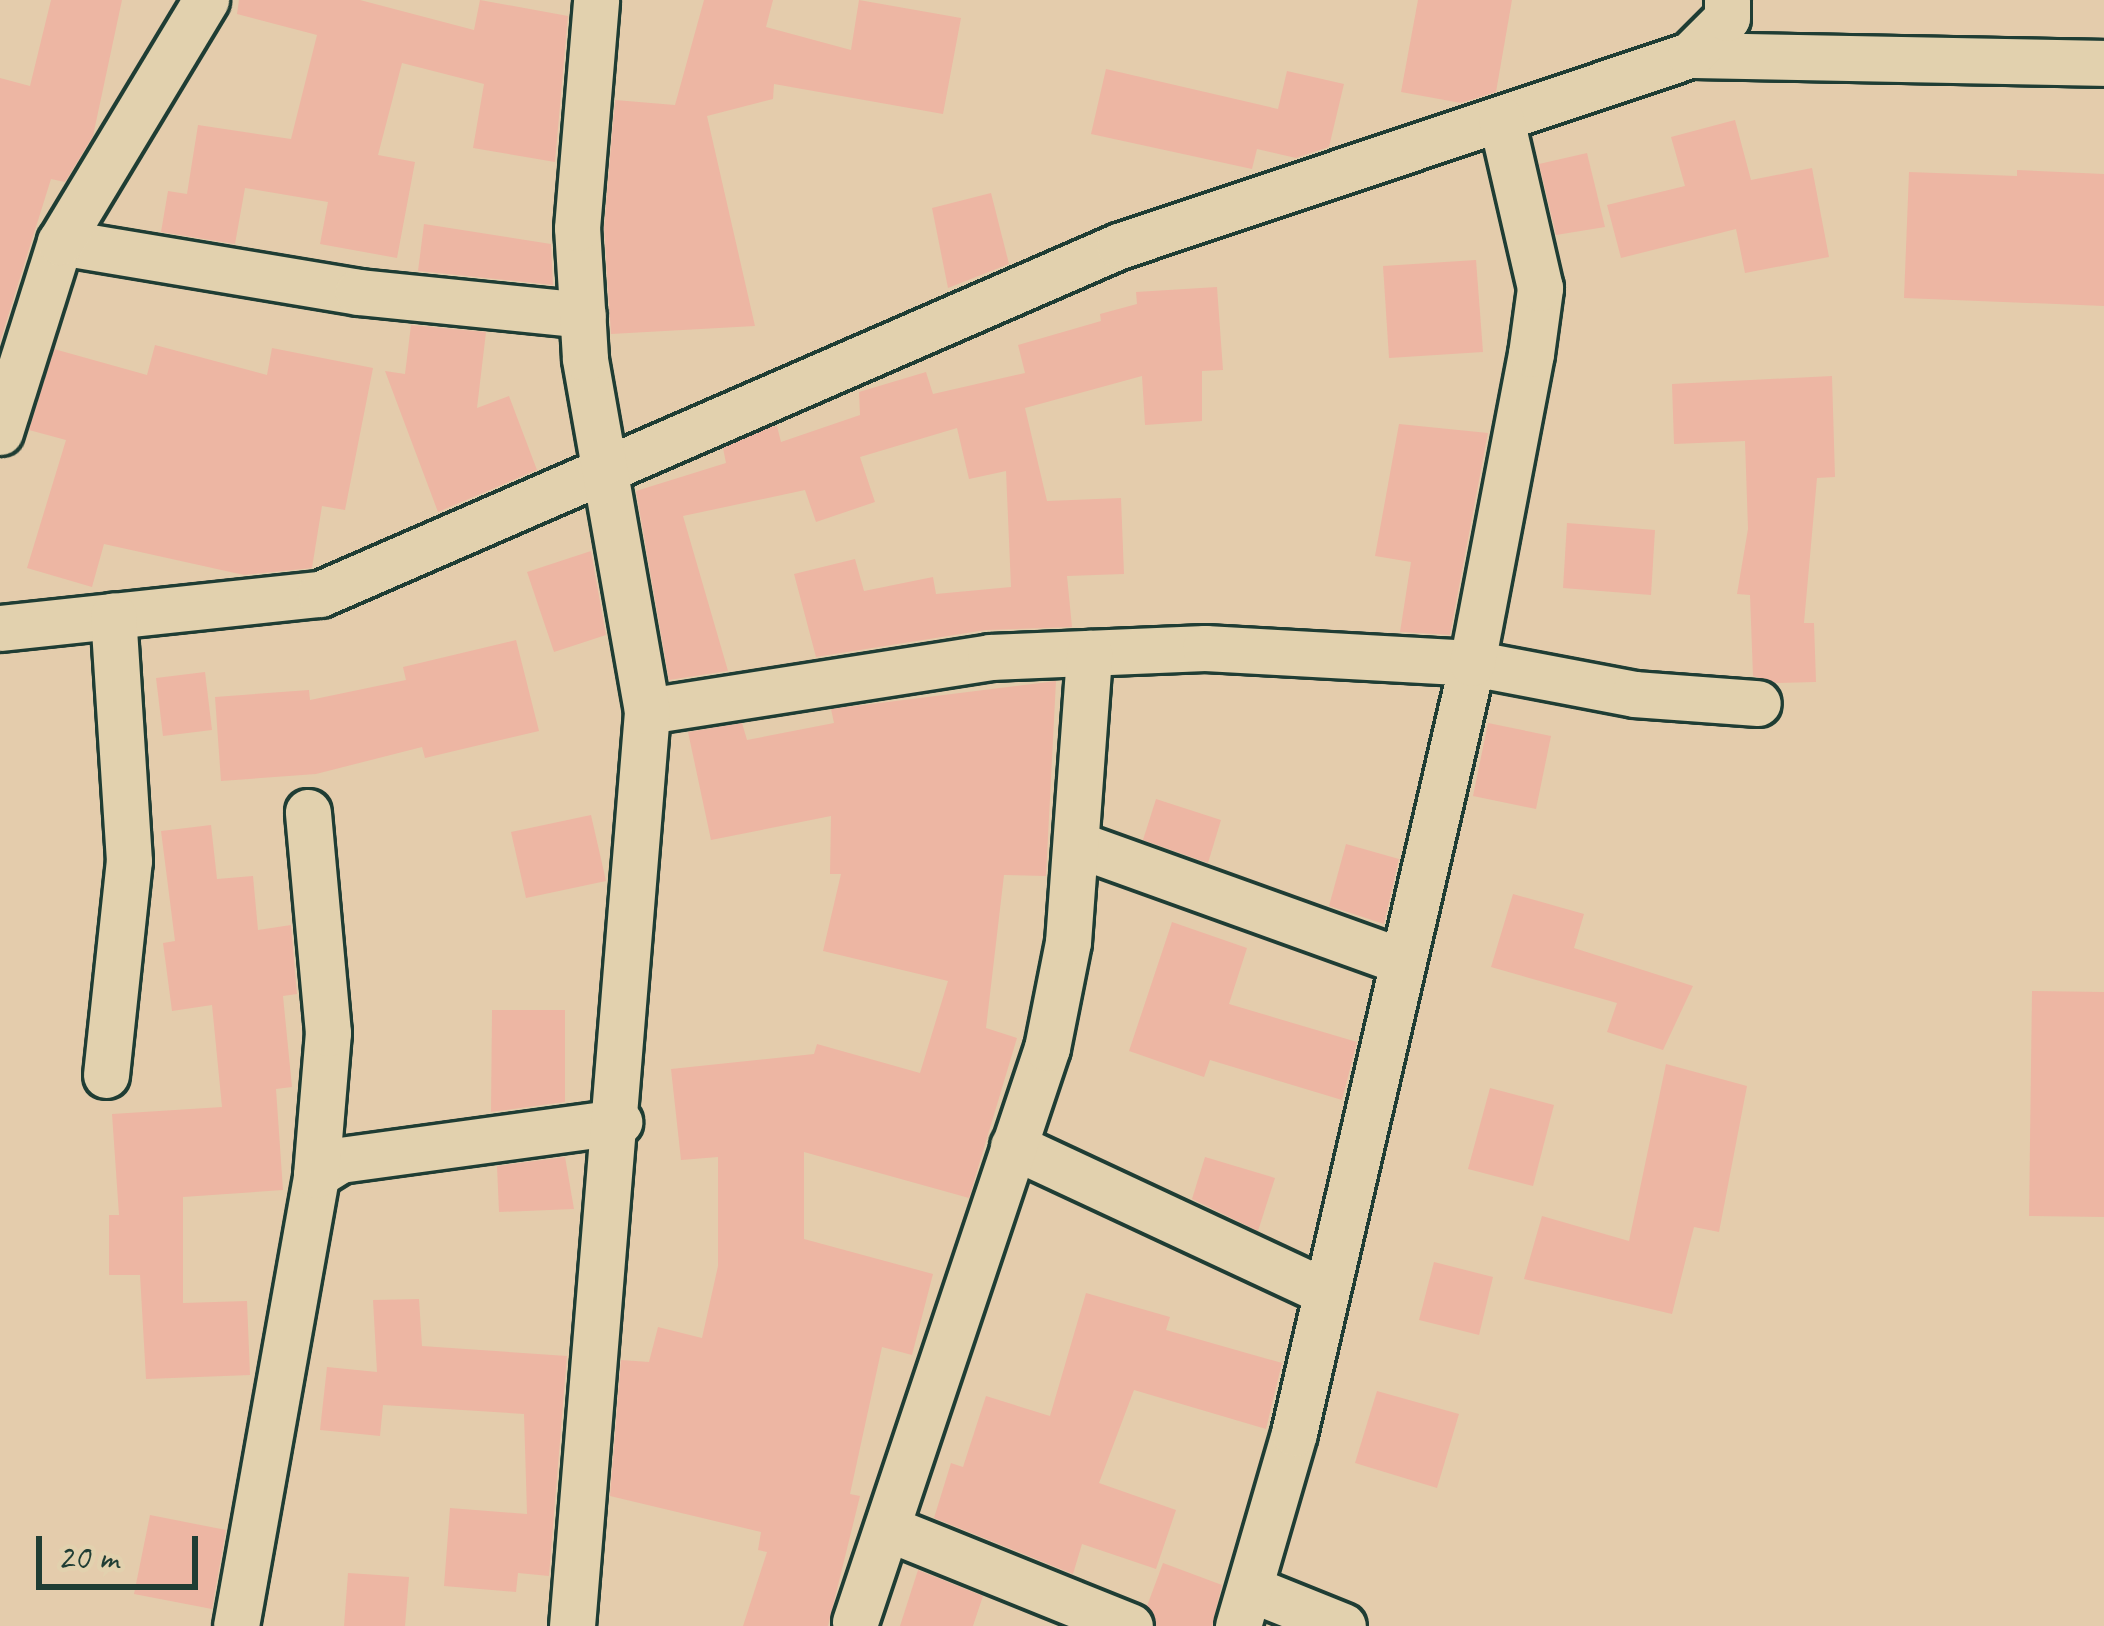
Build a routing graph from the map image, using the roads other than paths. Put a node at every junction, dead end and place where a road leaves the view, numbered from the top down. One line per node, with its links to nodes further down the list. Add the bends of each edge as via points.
1 (206, 0): 7 (street)
2 (596, 0): 8 (street, via 577,228)
3 (1727, 0): 4 (street, via 1727,18)
4 (1690, 56): 5 (street); 6 (street)
5 (2104, 62)
6 (1501, 119): 10 (street, via 1119,246); 14 (street, via 1540,288)
7 (60, 242): 8 (street, via 358,292); 9 (street)
8 (583, 315): 10 (street)
9 (0, 432)
10 (598, 467): 11 (street, via 320,594); 16 (street)
11 (113, 616): 12 (street); 20 (street, via 129,861)
12 (0, 628)
13 (1089, 653): 14 (street, via 1205,648); 16 (street, via 990,657); 18 (street)
14 (1472, 663): 15 (street, via 1634,694); 19 (street)
15 (1758, 703)
16 (647, 711): 21 (street)
17 (308, 812): 23 (street, via 328,1033)
18 (1079, 844): 19 (street); 22 (street, via 1047,1048)
19 (1401, 961): 24 (street)
20 (106, 1076)
21 (619, 1122): 23 (street, via 340,1160); 29 (street)
22 (1013, 1146): 24 (street); 25 (street)
23 (316, 1175): 28 (street)
24 (1326, 1292): 26 (street)
25 (886, 1528): 27 (street); 30 (street)
26 (1245, 1607): 31 (street)
27 (855, 1622)
28 (236, 1626)
29 (572, 1626)
30 (1130, 1626)
31 (1342, 1626)

